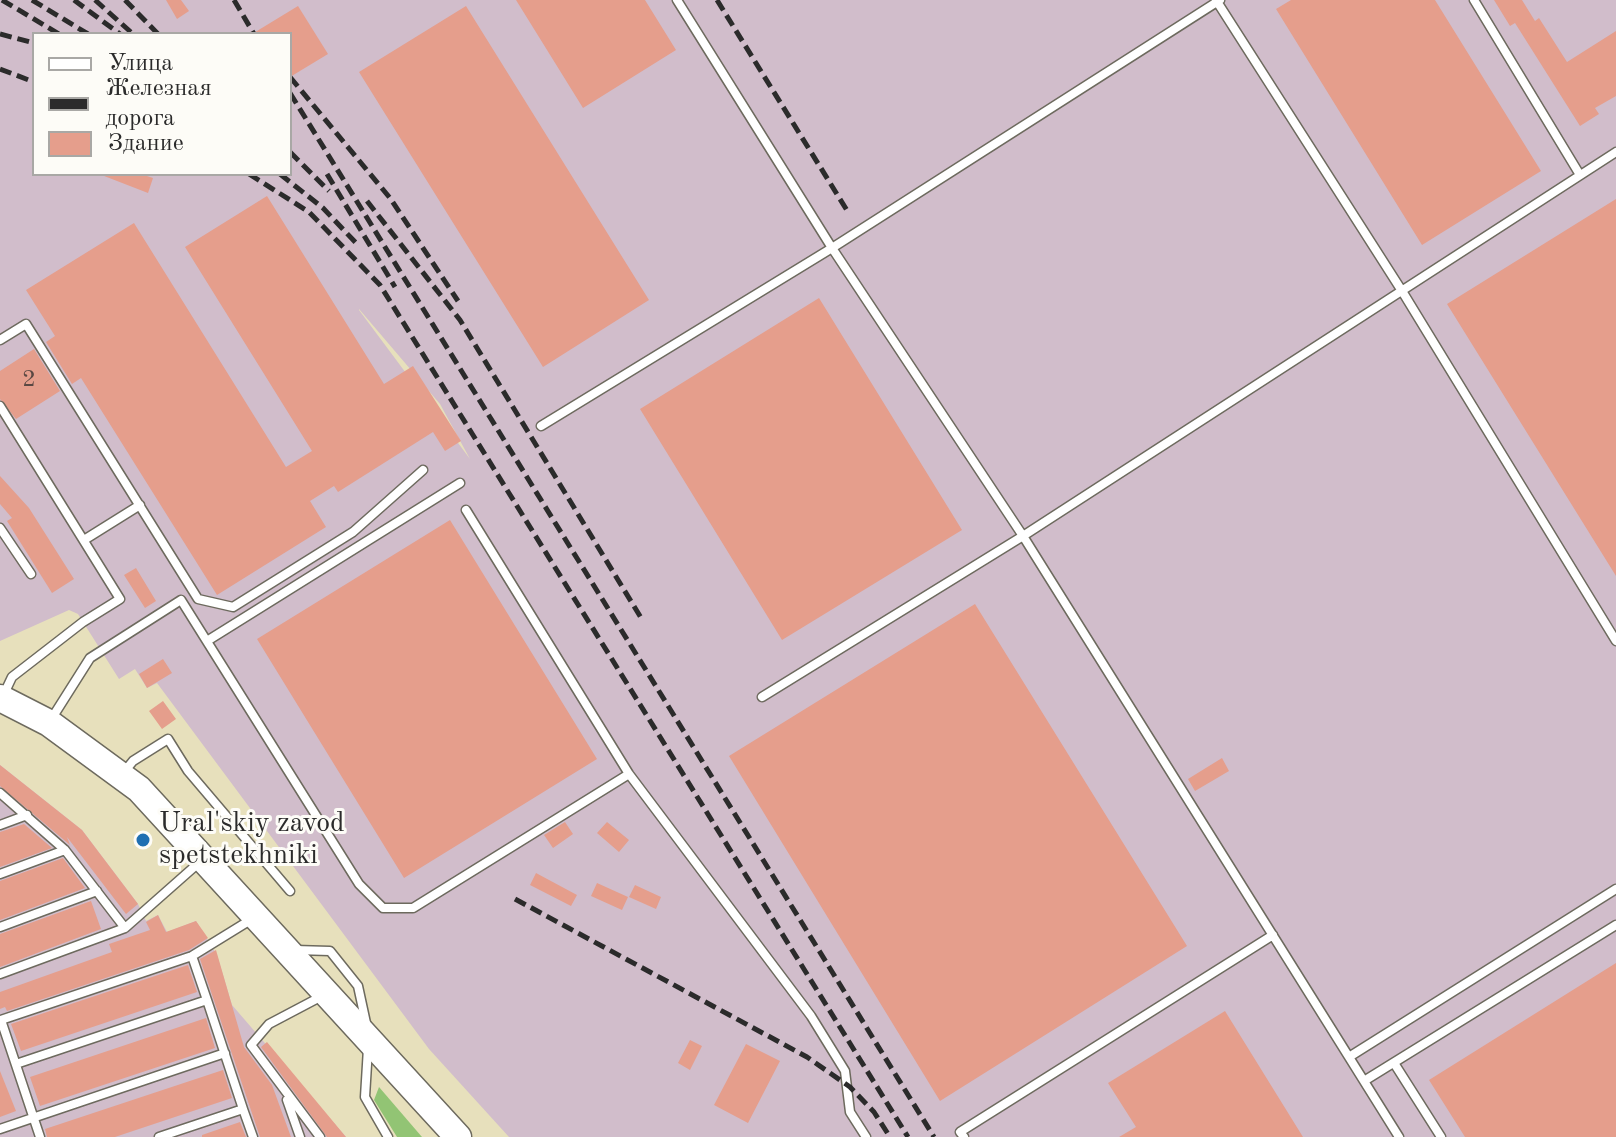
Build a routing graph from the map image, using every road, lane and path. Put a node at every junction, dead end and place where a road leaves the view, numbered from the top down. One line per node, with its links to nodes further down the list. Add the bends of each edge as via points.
1 (677, 0): 6 (lane)
2 (1218, 0): 6 (lane); 7 (lane)
3 (1474, 0): 5 (lane)
4 (1616, 152): 5 (lane)
5 (1580, 175): 7 (lane)
6 (832, 248): 10 (lane); 16 (lane)
7 (1402, 291): 16 (lane); 20 (lane)
8 (0, 340): 13 (lane, via 26,324)
9 (0, 406): 17 (lane)
10 (541, 426)
11 (423, 470): 13 (lane, via 353,532 233,607 198,599)
12 (460, 483): 19 (lane)
13 (140, 505): 17 (lane)
14 (466, 510): 24 (lane)
15 (0, 528): 18 (lane)
16 (1023, 536): 21 (lane); 39 (lane)
17 (84, 540): 22 (lane, via 120,599 12,677)
18 (31, 574)
19 (207, 641): 23 (lane, via 181,600 90,658); 24 (lane, via 359,884 383,908 413,908)
20 (1616, 641)
21 (762, 697)
22 (1, 698): 23 (main road)
23 (49, 723): 25 (main road)
24 (629, 774): 63 (lane, via 811,1016 845,1071 850,1112)
25 (121, 776): 30 (main road); 34 (lane, via 133,761 168,739 188,771)
26 (0, 793): 27 (lane)
27 (27, 815): 28 (lane); 29 (lane)
28 (0, 825)
29 (65, 850): 31 (lane); 33 (lane)
30 (205, 857): 35 (main road); 38 (lane)
31 (0, 874)
32 (1616, 889): 48 (lane)
33 (97, 891): 37 (lane); 38 (lane)
34 (290, 891)
35 (259, 915): 40 (main road); 41 (lane)
36 (1616, 925): 49 (lane)
37 (0, 927)
38 (125, 928): 42 (lane)
39 (1273, 935): 48 (lane); 64 (lane, via 960,1132)
40 (289, 950): 43 (main road); 46 (lane, via 330,951 358,986)
41 (192, 956): 44 (lane); 45 (lane)
42 (0, 974)
43 (328, 993): 46 (main road); 52 (lane, via 269,1024 251,1045)
44 (207, 1000): 47 (lane); 50 (lane)
45 (0, 1020): 50 (lane)
46 (369, 1037): 61 (lane, via 365,1097); 62 (main road)
47 (225, 1053): 53 (lane); 54 (lane)
48 (1349, 1057): 51 (lane)
49 (1394, 1063): 51 (lane); 66 (lane)
50 (16, 1064): 54 (lane)
51 (1364, 1081): 65 (lane)
52 (285, 1092): 59 (lane); 60 (lane)
53 (243, 1109): 57 (lane); 58 (lane)
54 (34, 1117): 55 (lane); 56 (lane)
55 (0, 1129)
56 (40, 1137)
57 (159, 1137)
58 (253, 1137)
59 (300, 1137)
60 (320, 1137)
61 (388, 1137)
62 (458, 1137)
63 (866, 1137)
64 (964, 1137)
65 (1399, 1137)
66 (1441, 1137)

